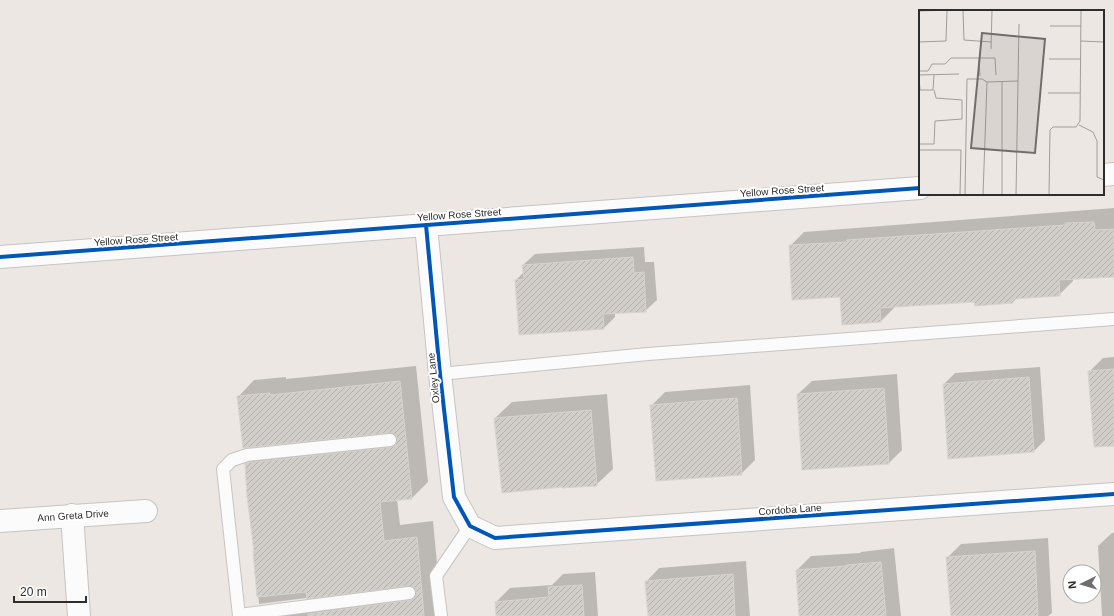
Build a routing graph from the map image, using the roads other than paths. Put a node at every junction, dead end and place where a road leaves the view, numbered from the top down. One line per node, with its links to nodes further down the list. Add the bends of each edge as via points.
1 (1114, 174): 2 (street)
2 (1104, 175)
3 (919, 188): 4 (street, Yellow Rose Street)
4 (426, 225): 5 (street, Yellow Rose Street); 7 (street, Oxley Lane)
5 (0, 257)
6 (1114, 319): 7 (lane, via 648,354)
7 (440, 374): 13 (street, Oxley Lane, via 454,497)
8 (390, 440): 16 (lane, via 246,455 232,460 223,470)
9 (1114, 494): 13 (street, Cordoba Lane, via 495,538)
10 (146, 511): 11 (street, Ann Greta Drive)
11 (72, 515): 12 (street, Ann Greta Drive); 15 (street)
12 (0, 520)
13 (470, 526): 17 (lane, via 436,576)
14 (410, 593): 16 (lane)
15 (79, 616)
16 (239, 616)
17 (441, 616)

